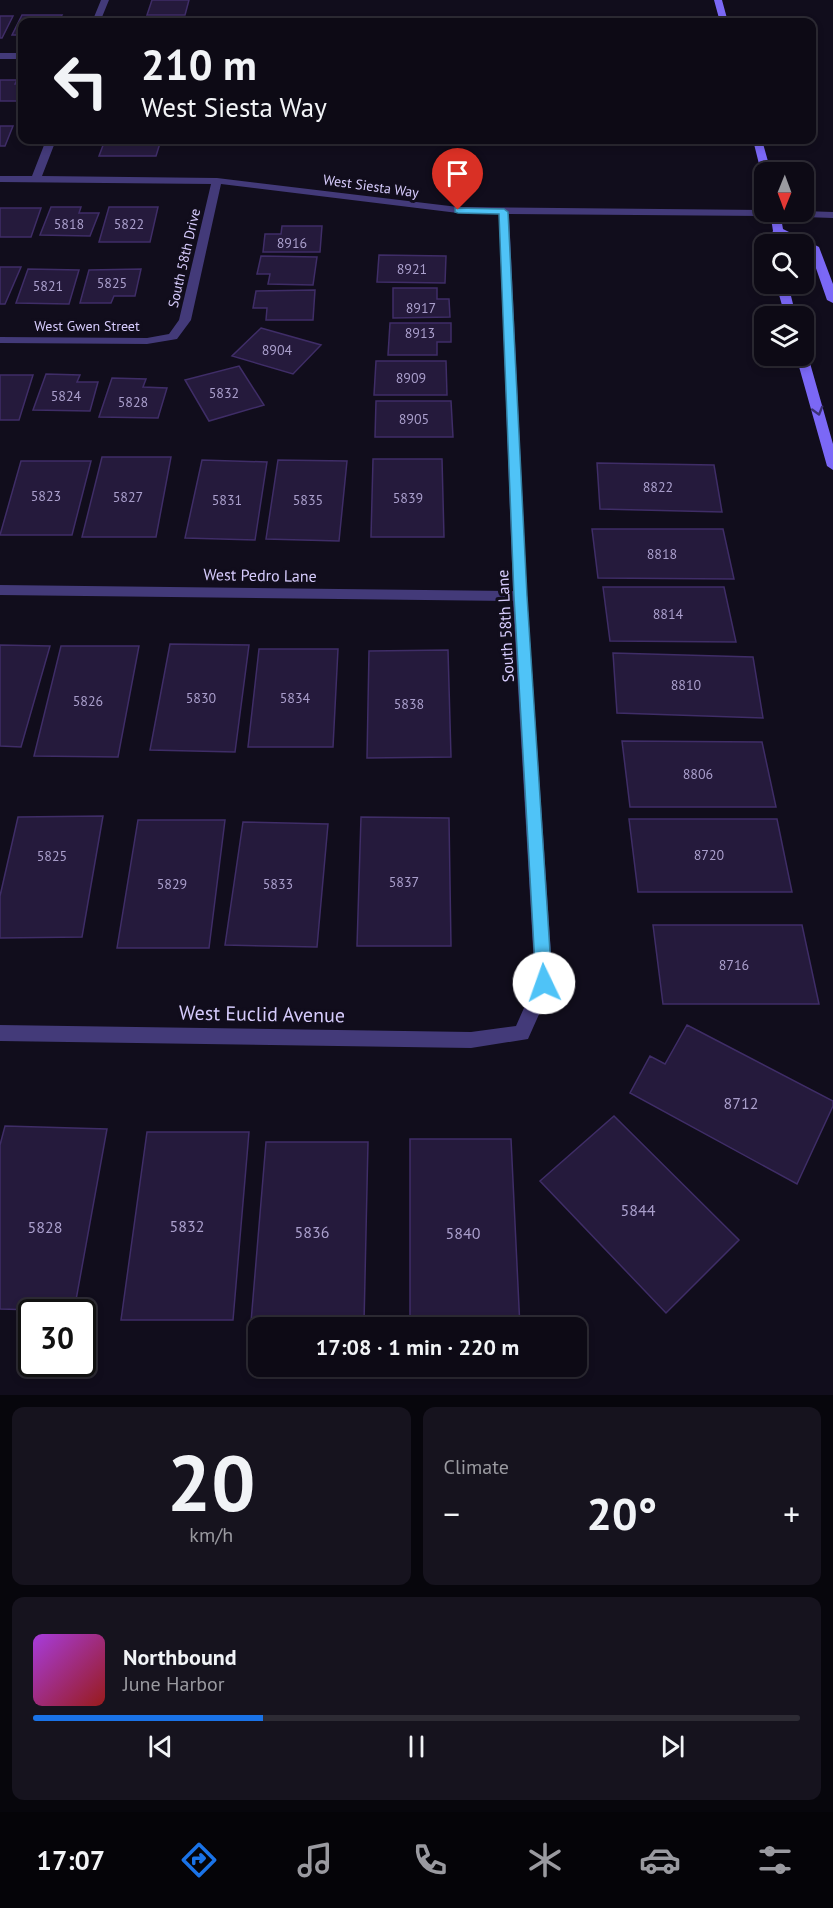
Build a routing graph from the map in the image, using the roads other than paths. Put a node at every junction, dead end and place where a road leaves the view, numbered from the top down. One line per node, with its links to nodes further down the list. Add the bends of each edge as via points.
1 (105, 0): 3 (street)
2 (718, 0): 4 (main road)
3 (98, 18)
4 (723, 18)
5 (0, 56): 6 (street)
6 (18, 56)
7 (49, 144): 11 (street)
8 (759, 144): 9 (main road)
9 (764, 162)
10 (0, 179): 11 (street, West Siesta Way)
11 (36, 179): 12 (street, West Siesta Way)
12 (217, 181): 13 (street, West Siesta Way, via 413,206); 21 (street, South 58th Drive, via 185,320)
13 (504, 212): 14 (street, West Siesta Way); 26 (street, South 58th Lane)
14 (754, 212)
15 (814, 213): 16 (street, West Siesta Way)
16 (833, 214)
17 (777, 222): 18 (main road)
18 (778, 231): 19 (main road); 20 (main road, via 815,249)
19 (776, 234)
20 (833, 300)
21 (173, 337): 22 (street, West Gwen Street, via 147,341)
22 (0, 340)
23 (805, 366): 24 (main road, one-way to 24)
24 (833, 466)
25 (0, 590): 26 (street, West Pedro Lane)
26 (520, 596): 28 (street, South 58th Lane, via 544,983)
27 (0, 1033): 28 (street, West Euclid Avenue, via 471,1040)
28 (522, 1033)

